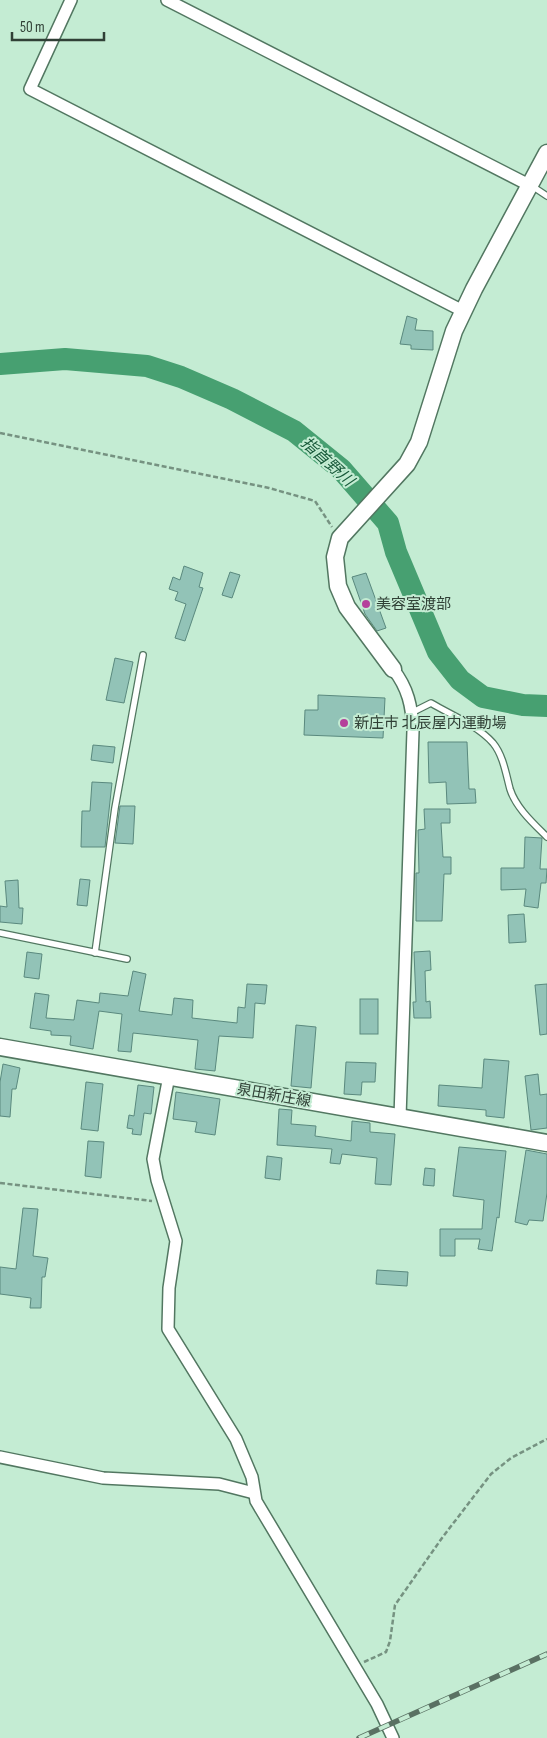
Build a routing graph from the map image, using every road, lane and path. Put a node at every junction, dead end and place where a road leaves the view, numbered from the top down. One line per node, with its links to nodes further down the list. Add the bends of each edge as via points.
1 (72, 0): 6 (street, via 30,90)
2 (167, 0): 4 (street)
3 (547, 153): 4 (street)
4 (529, 185): 5 (lane); 6 (street)
5 (547, 196)
6 (463, 311): 8 (street, via 419,442 406,464)
7 (0, 433): 8 (path, via 269,488 315,501)
8 (340, 538): 10 (street, via 335,558 338,586 346,607)
9 (143, 655): 14 (lane, via 115,808)
10 (393, 669): 11 (street, via 403,682)
11 (413, 712): 12 (lane, via 432,703 493,743 515,799); 18 (street)
12 (547, 838)
13 (0, 933): 14 (lane)
14 (95, 953): 15 (lane)
15 (127, 959)
16 (0, 1047): 17 (street, 泉田新庄線)
17 (169, 1076): 18 (street, 泉田新庄線); 21 (street, via 153,1159)
18 (400, 1117): 19 (street, 泉田新庄線)
19 (547, 1143)
20 (0, 1184): 21 (path)
21 (164, 1202): 24 (street, via 176,1241 169,1288 168,1329 236,1439 252,1477)
22 (547, 1439): 25 (path, via 511,1458 491,1474 413,1576 395,1605 386,1652)
23 (0, 1457): 24 (street, via 103,1478 219,1484)
24 (254, 1493): 25 (street)
25 (352, 1665): 26 (street, via 377,1704)
26 (393, 1738)

